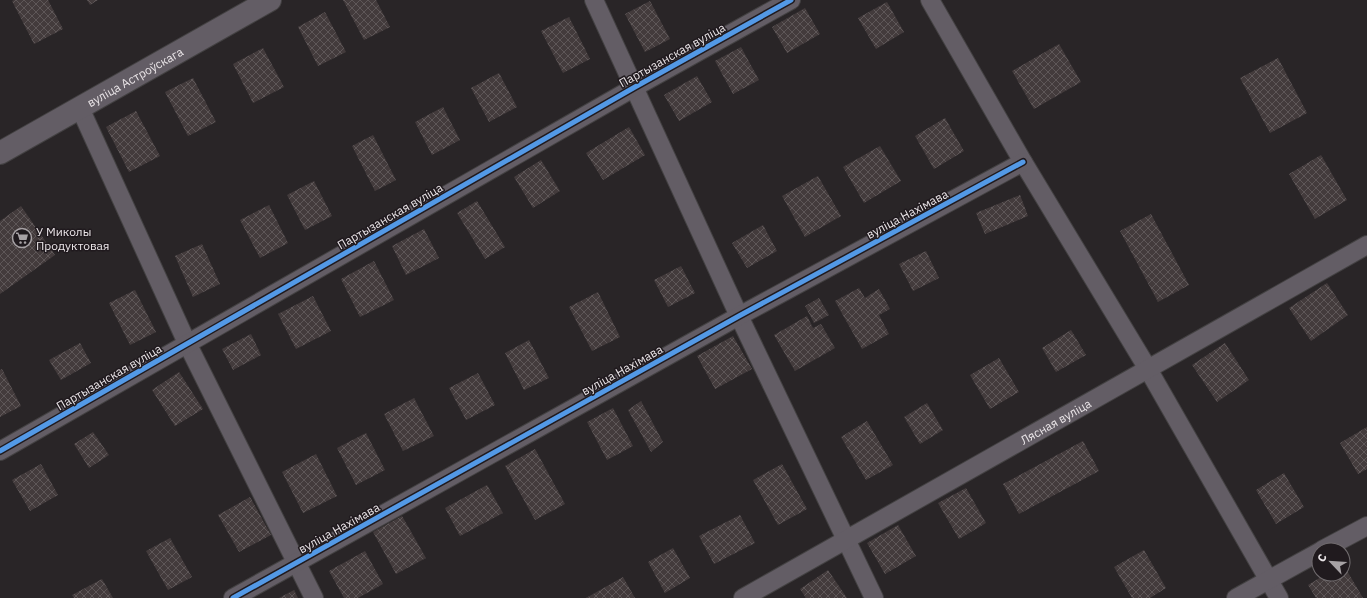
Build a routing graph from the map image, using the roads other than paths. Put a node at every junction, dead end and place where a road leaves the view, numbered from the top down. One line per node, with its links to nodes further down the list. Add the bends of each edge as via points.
1 (270, 0): 6 (street, вуліца Астроўскага)
2 (594, 0): 5 (street)
3 (791, 0): 5 (street, Партызанская вуліца)
4 (930, 0): 8 (street)
5 (635, 87): 10 (street); 11 (street, Партызанская вуліца)
6 (80, 108): 7 (street, вуліца Астроўскага); 11 (street)
7 (0, 153)
8 (1023, 162): 10 (street, вуліца Нахімава); 12 (street)
9 (1367, 245): 12 (street, Лясная вуліца)
10 (739, 316): 15 (street); 18 (street, вуліца Нахімава)
11 (187, 343): 13 (street, Партызанская вуліца); 18 (street)
12 (1148, 368): 15 (street, Лясная вуліца); 19 (street)
13 (0, 451)
14 (1367, 526): 16 (street)
15 (847, 539): 22 (street, Лясная вуліца); 23 (street)
16 (1337, 542)
17 (1311, 556): 19 (street)
18 (296, 563): 20 (street, вуліца Нахімава); 21 (street)
19 (1268, 579): 24 (street); 25 (street)
20 (233, 598)
21 (314, 598)
22 (743, 598)
23 (874, 598)
24 (1236, 598)
25 (1279, 598)

